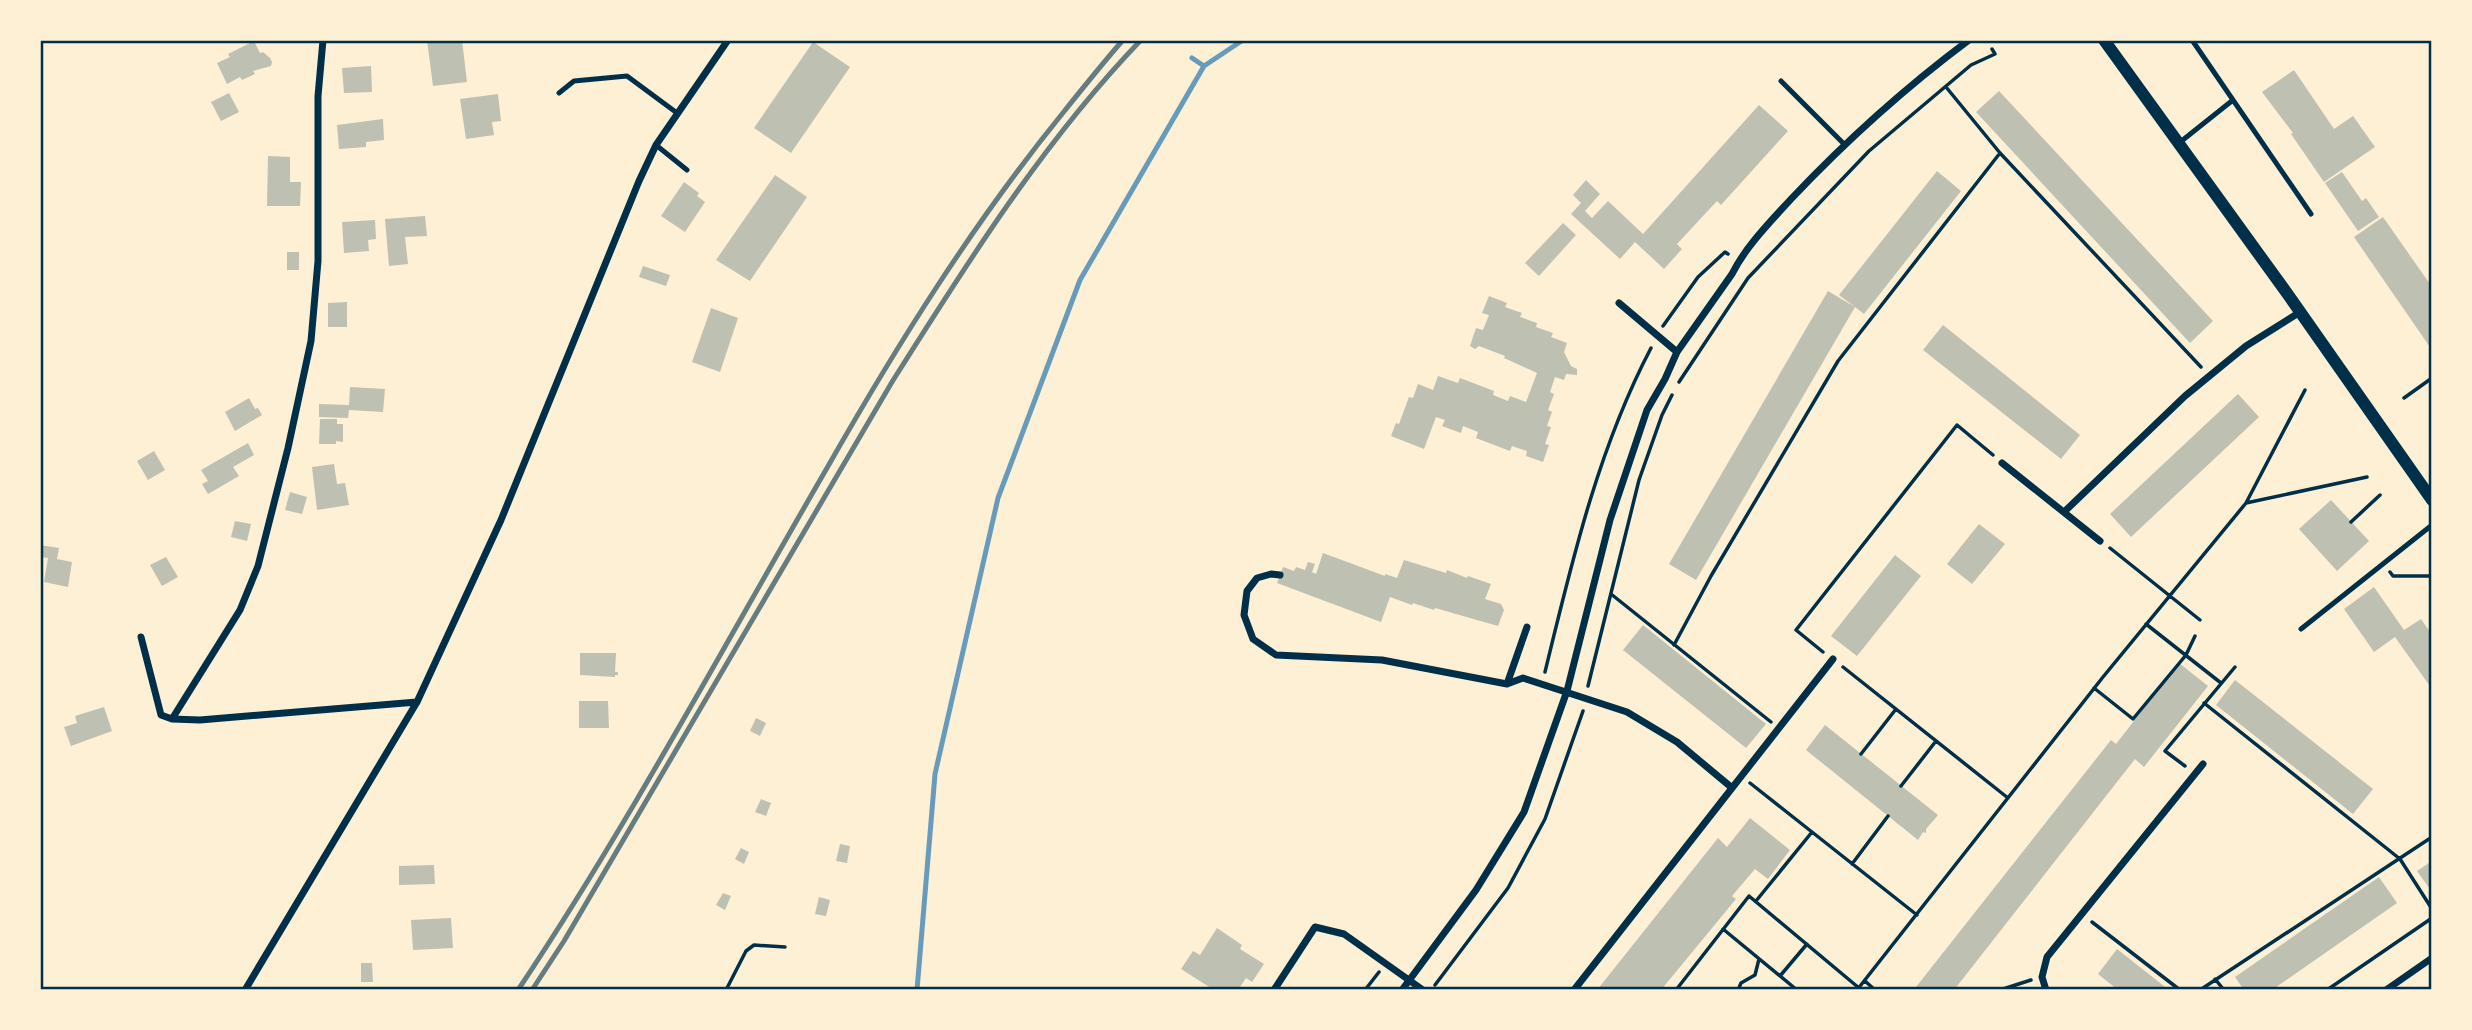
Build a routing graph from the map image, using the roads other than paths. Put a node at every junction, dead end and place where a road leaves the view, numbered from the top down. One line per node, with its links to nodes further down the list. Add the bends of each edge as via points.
1 (323, 40): 31 (street, via 318,96 317,275 311,341 291,435 258,566 244,599)
2 (728, 40): 9 (street)
3 (1969, 40): 12 (street)
4 (2104, 40): 10 (street)
5 (2192, 40): 8 (lane)
6 (1781, 81): 12 (lane)
7 (559, 93): 9 (lane, via 574,81 627,76)
8 (2233, 100): 10 (lane); 14 (lane)
9 (677, 113): 11 (street)
10 (2179, 143): 16 (street)
11 (656, 145): 13 (lane); 30 (street, via 501,520)
12 (1845, 145): 17 (street, via 1778,213 1738,262)
13 (687, 170)
14 (2311, 214)
15 (1619, 303): 17 (street)
16 (2300, 312): 19 (street); 20 (street, via 2246,346 2185,396)
17 (1677, 352): 29 (street, via 1647,410 1610,520)
18 (2002, 463): 20 (street)
19 (2432, 500)
20 (2064, 512): 22 (street)
21 (2432, 525): 25 (lane)
22 (2100, 541)
23 (1280, 575): 28 (street, via 1257,578 1247,591 1244,615 1253,639 1276,655 1382,660)
24 (1527, 627): 28 (street)
25 (2301, 629)
26 (141, 637): 31 (street, via 161,715)
27 (1833, 660): 33 (street)
28 (1507, 684): 29 (street, via 1523,678)
29 (1567, 691): 33 (street, via 1651,725); 35 (street, via 1524,812 1476,890)
30 (417, 702): 31 (street); 36 (street)
31 (172, 719)
32 (2203, 764): 41 (street, via 2047,957 2042,977)
33 (1731, 787): 40 (street)
34 (2432, 958): 42 (street)
35 (1410, 980): 37 (street, via 1344,934 1315,927); 38 (street); 39 (street)
36 (245, 990)
37 (1274, 990)
38 (1402, 990)
39 (1423, 990)
40 (1574, 990)
41 (2046, 990)
42 (2386, 990)

